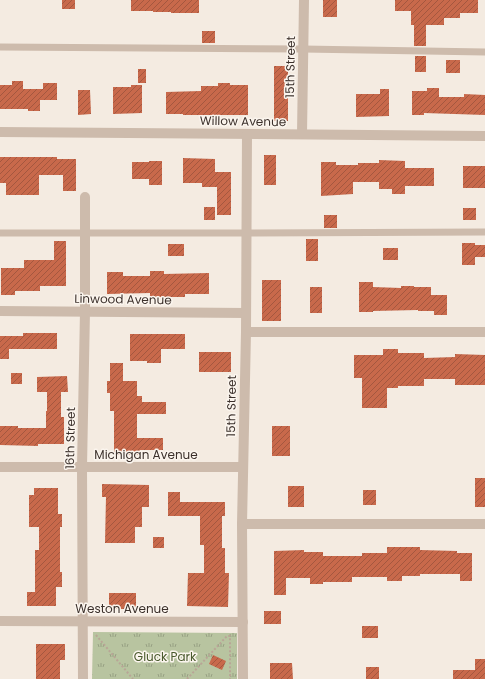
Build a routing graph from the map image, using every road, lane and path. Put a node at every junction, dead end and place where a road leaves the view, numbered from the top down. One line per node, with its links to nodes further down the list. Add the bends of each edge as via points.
1 (304, 0): 3 (street, 15th Street)
2 (0, 48): 3 (lane)
3 (303, 49): 4 (lane); 7 (street, 15th Street)
4 (485, 52)
5 (0, 132): 6 (street, Willow Avenue)
6 (247, 134): 7 (street, Willow Avenue); 13 (street, 15th Street)
7 (302, 134): 8 (street, Willow Avenue)
8 (485, 136)
9 (85, 197): 10 (street, 16th Street)
10 (85, 232): 12 (lane); 13 (lane); 15 (street, 16th Street)
11 (485, 232): 13 (lane)
12 (0, 233)
13 (246, 233): 16 (street, 15th Street)
14 (0, 311): 15 (street, Linwood Avenue)
15 (85, 311): 16 (street, Linwood Avenue); 20 (street, 16th Street)
16 (246, 313): 17 (street, 15th Street)
17 (246, 332): 18 (street); 21 (street, 15th Street)
18 (485, 332)
19 (0, 467): 20 (street, Michigan Avenue)
20 (82, 467): 21 (street, Michigan Avenue); 25 (street, 16th Street)
21 (243, 467): 22 (street, 15th Street)
22 (242, 524): 23 (street); 26 (street, 15th Street)
23 (485, 524)
24 (0, 621): 25 (street, Weston Avenue)
25 (83, 621): 26 (street, Weston Avenue); 28 (street, 16th Street)
26 (243, 622): 32 (street, 15th Street)
27 (96, 635): 29 (path)
28 (83, 679)
29 (133, 679)
30 (187, 679): 31 (path, via 227,636 230,636)
31 (230, 679)
32 (243, 679)

